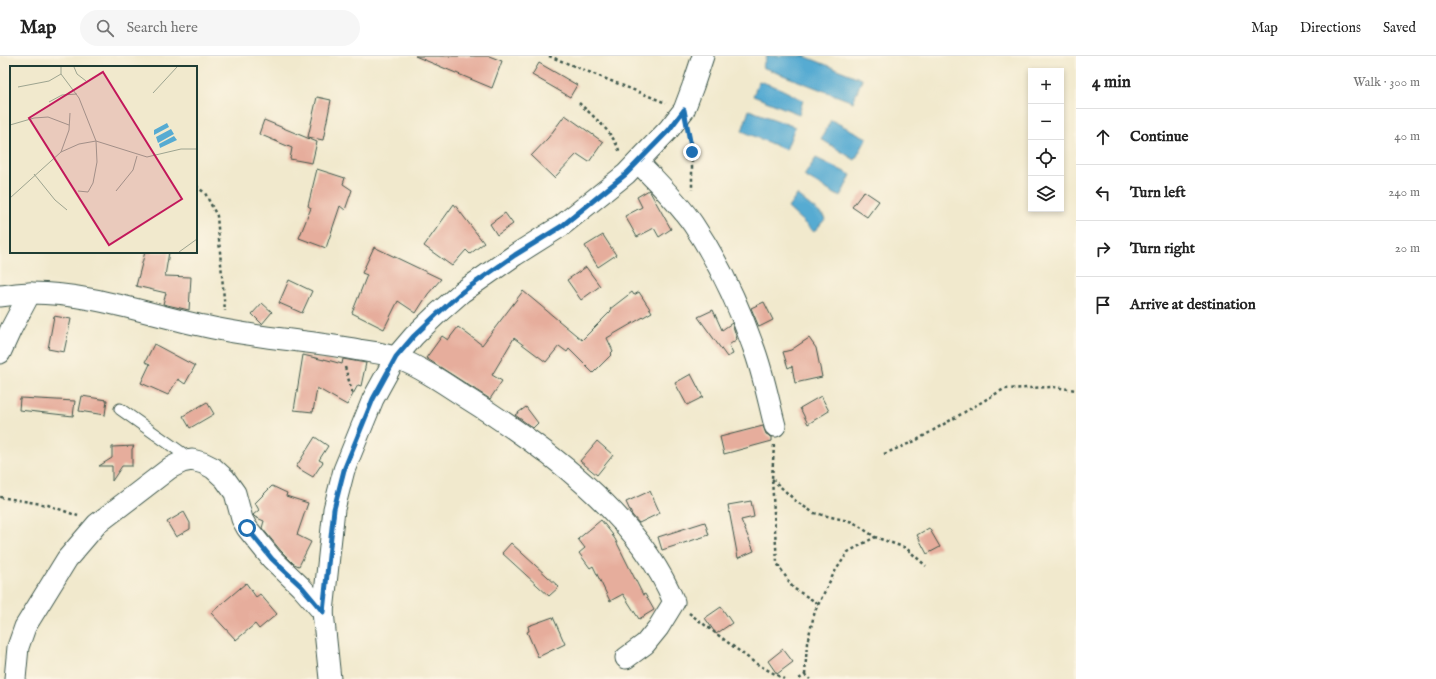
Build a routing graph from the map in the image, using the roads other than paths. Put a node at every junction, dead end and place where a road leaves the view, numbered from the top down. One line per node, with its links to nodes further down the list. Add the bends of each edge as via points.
1 (703, 56): 2 (street, via 684,110 669,130)
2 (632, 168): 6 (street, via 562,226 462,292 414,336); 8 (street, via 673,199 706,244 754,347)
3 (30, 293): 4 (street); 5 (street); 6 (street, via 68,296 228,331)
4 (0, 296)
5 (0, 353)
6 (396, 357): 10 (street, via 373,399 344,470 334,509); 11 (street, via 432,376 523,434 579,479 633,535 653,561 674,602 645,644)
7 (120, 409): 9 (lane)
8 (775, 426)
9 (192, 460): 10 (street, via 213,468 225,479 235,494 247,528 272,559 302,587); 12 (street, via 170,468 97,524 67,559 25,627 18,647)
10 (323, 612): 13 (street)
11 (626, 658)
12 (15, 679)
13 (330, 679)

